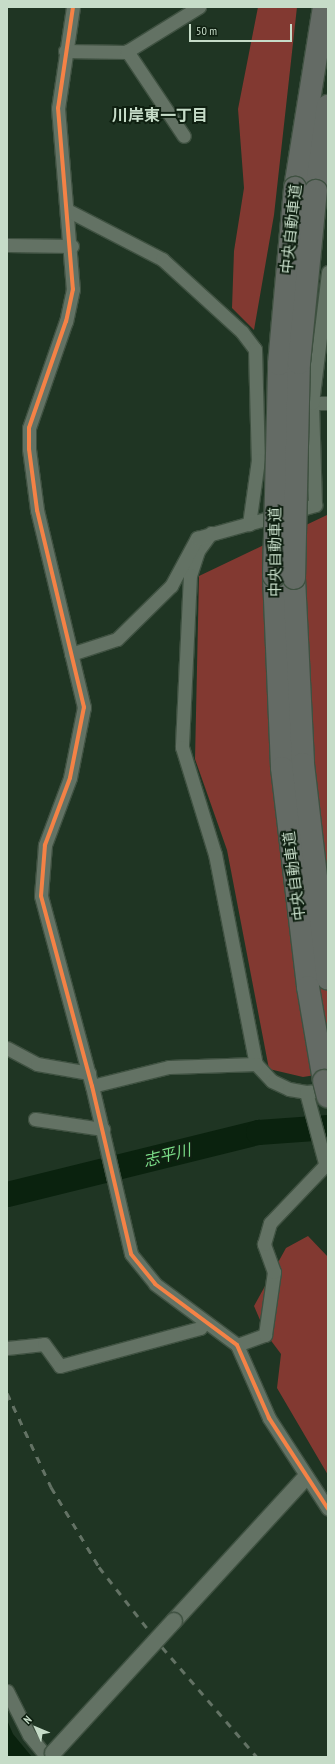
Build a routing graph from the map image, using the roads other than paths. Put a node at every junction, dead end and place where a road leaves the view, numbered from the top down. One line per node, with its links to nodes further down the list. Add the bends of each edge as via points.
1 (73, 7): 4 (street)
2 (199, 7): 5 (street)
3 (323, 7): 16 (highway, 中央自動車道, bridge, via 295,188 279,364)
4 (65, 51): 5 (street); 8 (street, via 58,108)
5 (127, 51): 7 (street)
6 (328, 106): 16 (highway, 中央自動車道, bridge, via 316,191)
7 (184, 136)
8 (69, 211): 10 (street); 14 (street, via 162,259 242,332 255,349 258,460)
9 (7, 245): 10 (street)
10 (72, 246): 17 (street, via 73,289 68,314 29,428 29,449 37,510)
11 (328, 272): 12 (street)
12 (312, 403): 13 (street); 14 (street, via 315,505)
13 (328, 403)
14 (248, 524): 15 (street)
15 (211, 533): 17 (street, via 198,538 171,586 117,639); 20 (street, via 198,551 190,575 182,747 214,854)
16 (284, 577): 18 (highway, 中央自動車道); 23 (highway, 中央自動車道, via 282,768 308,987)
17 (71, 654): 21 (street, via 84,707 70,778 45,845 41,896)
18 (328, 979)
19 (7, 1048): 21 (street, via 37,1064)
20 (256, 1064): 22 (street, via 170,1067); 24 (street, via 272,1080)
21 (89, 1073): 22 (street)
22 (92, 1086): 26 (street)
23 (327, 1090): 24 (street)
24 (306, 1092): 27 (street)
25 (35, 1119): 26 (street)
26 (103, 1130): 28 (street, via 131,1254 154,1284)
27 (327, 1162): 29 (street, via 301,1194 270,1223 264,1244 274,1272 265,1335)
28 (205, 1322): 29 (street); 30 (street, via 200,1328 60,1366 44,1344)
29 (237, 1345): 31 (street, via 269,1418)
30 (7, 1348)
31 (305, 1478): 32 (street); 34 (street, bridge)
32 (328, 1509)
33 (7, 1691): 34 (street, via 20,1720)
34 (49, 1756)

